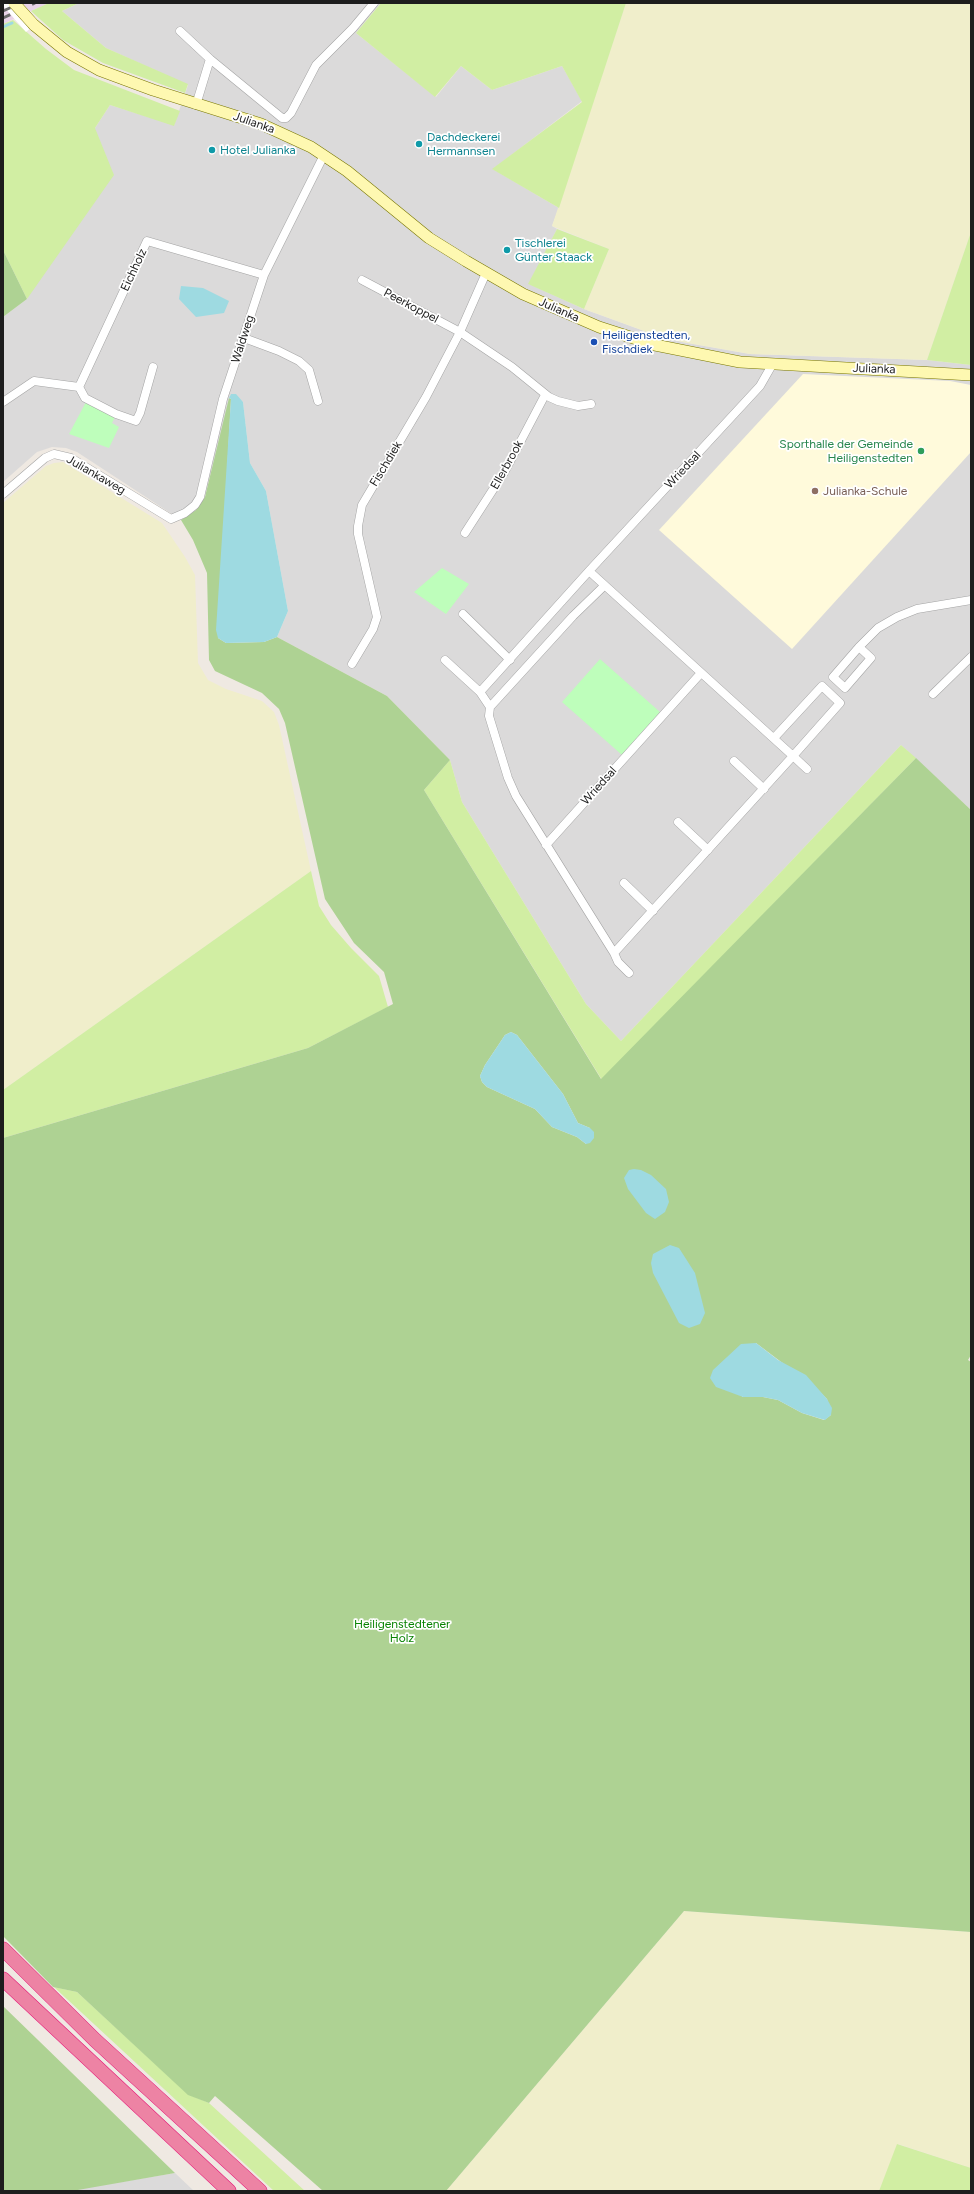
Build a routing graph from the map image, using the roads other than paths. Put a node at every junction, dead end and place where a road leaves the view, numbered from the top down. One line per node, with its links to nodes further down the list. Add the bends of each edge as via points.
1 (14, 3): 5 (street, Julianka, bridge, via 34,25 62,48 99,70)
2 (374, 3): 4 (street, Julianka, via 316,65 286,118 282,118)
3 (180, 31): 4 (street, Julianka)
4 (210, 59): 5 (street)
5 (196, 105): 6 (street, Julianka, via 280,132)
6 (324, 155): 7 (street, Julianka, via 429,238); 8 (street, Waldweg)
7 (486, 273): 10 (street, Fischdiek); 12 (street, Julianka, via 522,294 599,327 681,351 740,362)
8 (264, 275): 11 (street, Waldweg); 15 (street, Eichholz, via 147,241)
9 (362, 280): 10 (street, Peerkoppel)
10 (460, 332): 16 (street, via 512,367); 31 (street, Fischdiek, via 360,511 358,534 377,617 373,629)
11 (244, 338): 17 (street, via 279,351 309,370); 21 (street, Waldweg, via 223,399 200,497 185,513)
12 (772, 364): 14 (street, Julianka); 23 (street, Wriedsal, via 760,386)
13 (152, 368): 15 (street, via 136,421 85,398)
14 (971, 375)
15 (79, 387): 18 (street, via 34,381)
16 (545, 395): 19 (street, via 562,403 578,406); 22 (street, Ellerbrook, via 505,471)
17 (318, 400)
18 (3, 402)
19 (591, 404)
20 (3, 494): 21 (street, Juliankaweg, via 45,458 54,454 71,458)
21 (172, 520)
22 (466, 533)
23 (589, 571): 24 (street); 30 (street, Wriedsal)
24 (604, 586): 32 (street); 35 (street)
25 (971, 600): 27 (street, via 908,612 878,628)
26 (463, 614): 30 (street)
27 (859, 647): 27 (street, via 833,677 846,688 871,658)
28 (971, 657): 34 (street)
29 (445, 660): 33 (street)
30 (510, 660): 33 (street, Wriedsal)
31 (352, 664)
32 (701, 673): 36 (street); 42 (street, Wriedsal)
33 (480, 692): 35 (street)
34 (933, 694)
35 (490, 707): 42 (street, via 489,716 510,784)
36 (774, 738): 37 (street); 37 (street, via 822,686 840,703)
37 (793, 756): 39 (street); 40 (street)
38 (734, 761): 40 (street)
39 (807, 769)
40 (764, 789): 43 (street)
41 (678, 822): 43 (street)
42 (546, 845): 46 (street)
43 (708, 850): 45 (street)
44 (624, 883): 45 (street)
45 (653, 911): 46 (street)
46 (614, 953): 47 (street, via 618,962)
47 (629, 973)
48 (3, 1949): 51 (highway, via 96,2040)
49 (3, 1979): 50 (highway)
50 (229, 2191)
51 (260, 2191)

